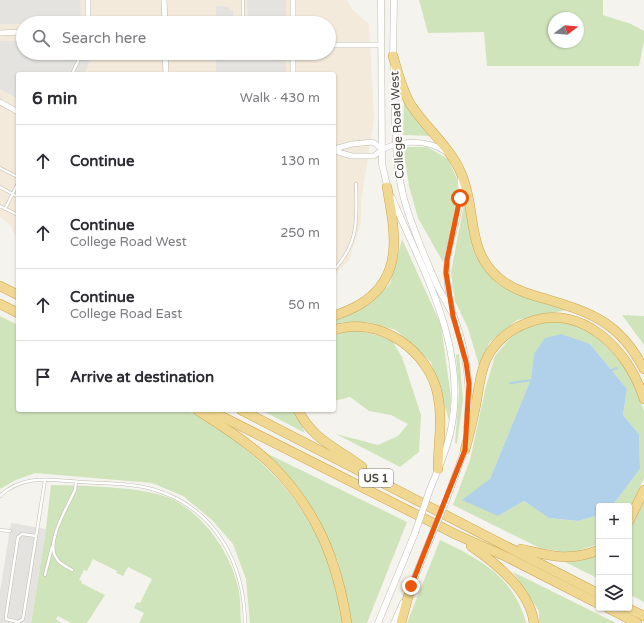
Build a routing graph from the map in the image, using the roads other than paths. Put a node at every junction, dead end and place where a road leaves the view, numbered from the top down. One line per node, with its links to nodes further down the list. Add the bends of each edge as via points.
1 (88, 0): 7 (street)
2 (164, 0): 8 (street)
3 (243, 0): 9 (lane)
4 (293, 0): 10 (street)
5 (381, 0): 14 (street, College Road West)
6 (394, 0): 15 (street, College Road West)
7 (88, 16)
8 (165, 16)
9 (244, 16)
10 (293, 16)
11 (16, 32): 12 (street)
12 (0, 33)
13 (336, 45): 14 (street)
14 (380, 45): 26 (street, College Road West)
15 (393, 56): 24 (street, College Road West); 28 (highway, via 405,96)
16 (79, 60): 19 (lane)
17 (166, 60): 20 (street)
18 (293, 60): 21 (street)
19 (73, 72)
20 (166, 72)
21 (293, 72)
22 (0, 102): 23 (street)
23 (16, 111)
24 (396, 145): 26 (street); 28 (street, via 420,142 432,145); 46 (street, College Road West, via 400,185 407,210)
25 (336, 149): 26 (street, via 352,144 373,142)
26 (382, 149): 27 (street, via 374,156 352,156); 34 (street, College Road West)
27 (336, 151)
28 (453, 158): 46 (street, via 459,173 461,189 446,273); 48 (highway, via 463,179 479,251 494,273 516,289 599,318 621,337)
29 (0, 168): 30 (lane)
30 (16, 176)
31 (356, 184): 40 (lane, via 356,230 350,248)
32 (0, 187): 35 (lane)
33 (16, 187): 35 (lane)
34 (387, 187): 45 (highway, via 395,235 392,262 376,291 365,301); 55 (street, College Road West, via 440,313 453,358 453,414 448,444)
35 (12, 194): 36 (lane); 38 (lane)
36 (16, 195)
37 (0, 206): 38 (lane)
38 (5, 209): 39 (lane)
39 (16, 214)
40 (336, 267)
41 (0, 286): 42 (highway)
42 (16, 294)
43 (0, 304): 44 (highway)
44 (16, 312)
45 (336, 315)
46 (453, 316): 54 (street, College Road West, via 463,348 469,384)
47 (336, 330): 55 (highway, via 359,326 381,331 400,341 419,357 431,374 438,395 441,432)
48 (644, 368)
49 (644, 399): 54 (highway, via 636,378 622,356 593,328 575,320 557,317 534,320 517,327 501,339 491,351 483,371)
50 (200, 412): 78 (highway, via 231,432 270,464 296,493 315,522 331,556 341,588)
51 (213, 412): 64 (highway, US 1)
52 (245, 412): 57 (highway, US 1)
53 (299, 412): 57 (highway, via 305,424 325,443 349,457)
54 (465, 450): 71 (street, College Road West, bridge)
55 (438, 469): 79 (street, College Road West, bridge)
56 (44, 480): 58 (lane); 60 (lane, via 28,480 13,486); 65 (lane)
57 (380, 481): 67 (highway, US 1)
58 (76, 482): 66 (lane); 77 (lane, via 134,485 152,489 175,498 202,517 223,541 238,572 243,592)
59 (644, 490): 61 (highway)
60 (0, 496)
61 (632, 514)
62 (0, 530): 63 (lane)
63 (10, 531)
64 (457, 535): 73 (highway, US 1, via 507,557); 82 (highway, via 485,556 513,583 526,601)
65 (36, 536): 65 (lane, via 23,619 18,622 6,619 18,537 22,534)
66 (52, 547): 69 (lane, via 56,559); 70 (lane)
67 (510, 547): 68 (highway, via 557,558 585,556); 72 (highway, US 1)
68 (596, 551)
69 (72, 570)
70 (45, 575)
71 (411, 586): 80 (street, College Road West); 81 (highway)
72 (596, 592)
73 (596, 602)
74 (632, 610): 76 (highway)
75 (614, 611): 83 (highway)
76 (644, 616)
77 (245, 623)
78 (347, 623)
79 (378, 623)
80 (394, 623)
81 (401, 623)
82 (534, 623)
83 (637, 623)

